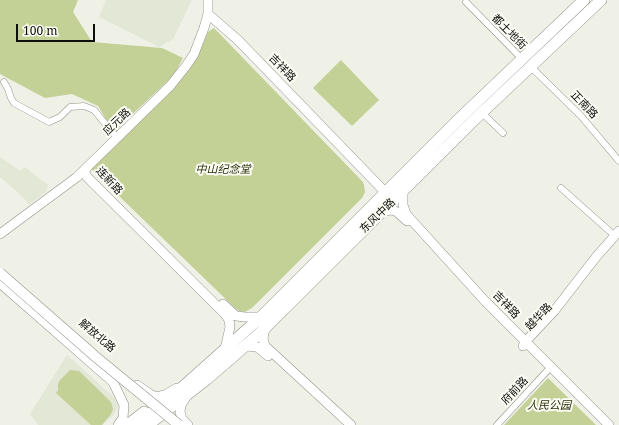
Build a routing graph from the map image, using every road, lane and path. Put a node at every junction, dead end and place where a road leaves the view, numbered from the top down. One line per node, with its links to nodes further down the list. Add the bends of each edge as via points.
1 (208, 0): 5 (street, 应元路)
2 (584, 0): 6 (highway, 东风中路)
3 (601, 0): 6 (highway, 东风中路)
4 (466, 2): 6 (street, 都土地街)
5 (208, 14): 10 (street, 应元路, via 194,54 184,70); 15 (street, 吉祥路, via 238,40)
6 (526, 62): 8 (highway, 东风中路); 11 (street, 正南路, via 581,116); 15 (highway, 东风中路)
7 (4, 82): 10 (street, via 14,103 50,122 70,107 84,106 94,110)
8 (482, 113): 9 (street); 14 (highway, 东风中路)
9 (503, 133)
10 (117, 138): 12 (street, 应元路)
11 (619, 160)
12 (84, 170): 17 (street, 应元路, via 76,173); 18 (street); 24 (street, 连新路, via 233,314 241,317); 28 (street, 连新路, via 87,177 225,314 230,327)
13 (561, 188): 19 (street)
14 (403, 192): 16 (highway, 东风中路); 26 (street, 吉祥路, via 406,214)
15 (386, 193): 24 (highway, 东风中路)
16 (383, 211): 25 (highway, 东风中路); 26 (street, 吉祥路, via 393,210 404,216 480,302)
17 (0, 228)
18 (0, 234)
19 (618, 236): 26 (street, 越华路, via 562,311)
20 (0, 267): 30 (street, 解放北路)
21 (0, 273): 39 (main road, 解放北路, bridge)
22 (0, 277): 38 (main road, 解放北路)
23 (0, 283): 31 (street)
24 (261, 317): 28 (highway, 东风中路)
25 (268, 326): 27 (highway, 东风中路); 42 (street, via 264,332 265,346)
26 (525, 344): 29 (street, 吉祥路); 45 (street, 吉祥路)
27 (247, 346): 32 (highway, 东风中路); 41 (street, via 259,348)
28 (225, 349): 32 (highway, 东风中路)
29 (547, 371): 43 (street, 府前路); 44 (street, 吉祥路)
30 (125, 375): 31 (street, via 126,381 122,385); 32 (street, 解放北路, via 156,397)
31 (113, 382): 33 (street, via 124,405 123,418)
32 (186, 390): 34 (street, via 157,402); 35 (highway); 36 (highway, 东风中路); 37 (street, via 165,418); 40 (street, via 180,412)
33 (118, 425)
34 (126, 425)
35 (135, 425)
36 (148, 425)
37 (152, 425)
38 (173, 425)
39 (179, 425)
40 (188, 425)
41 (343, 425)
42 (351, 425)
43 (497, 425)
44 (602, 425)
45 (609, 425)

